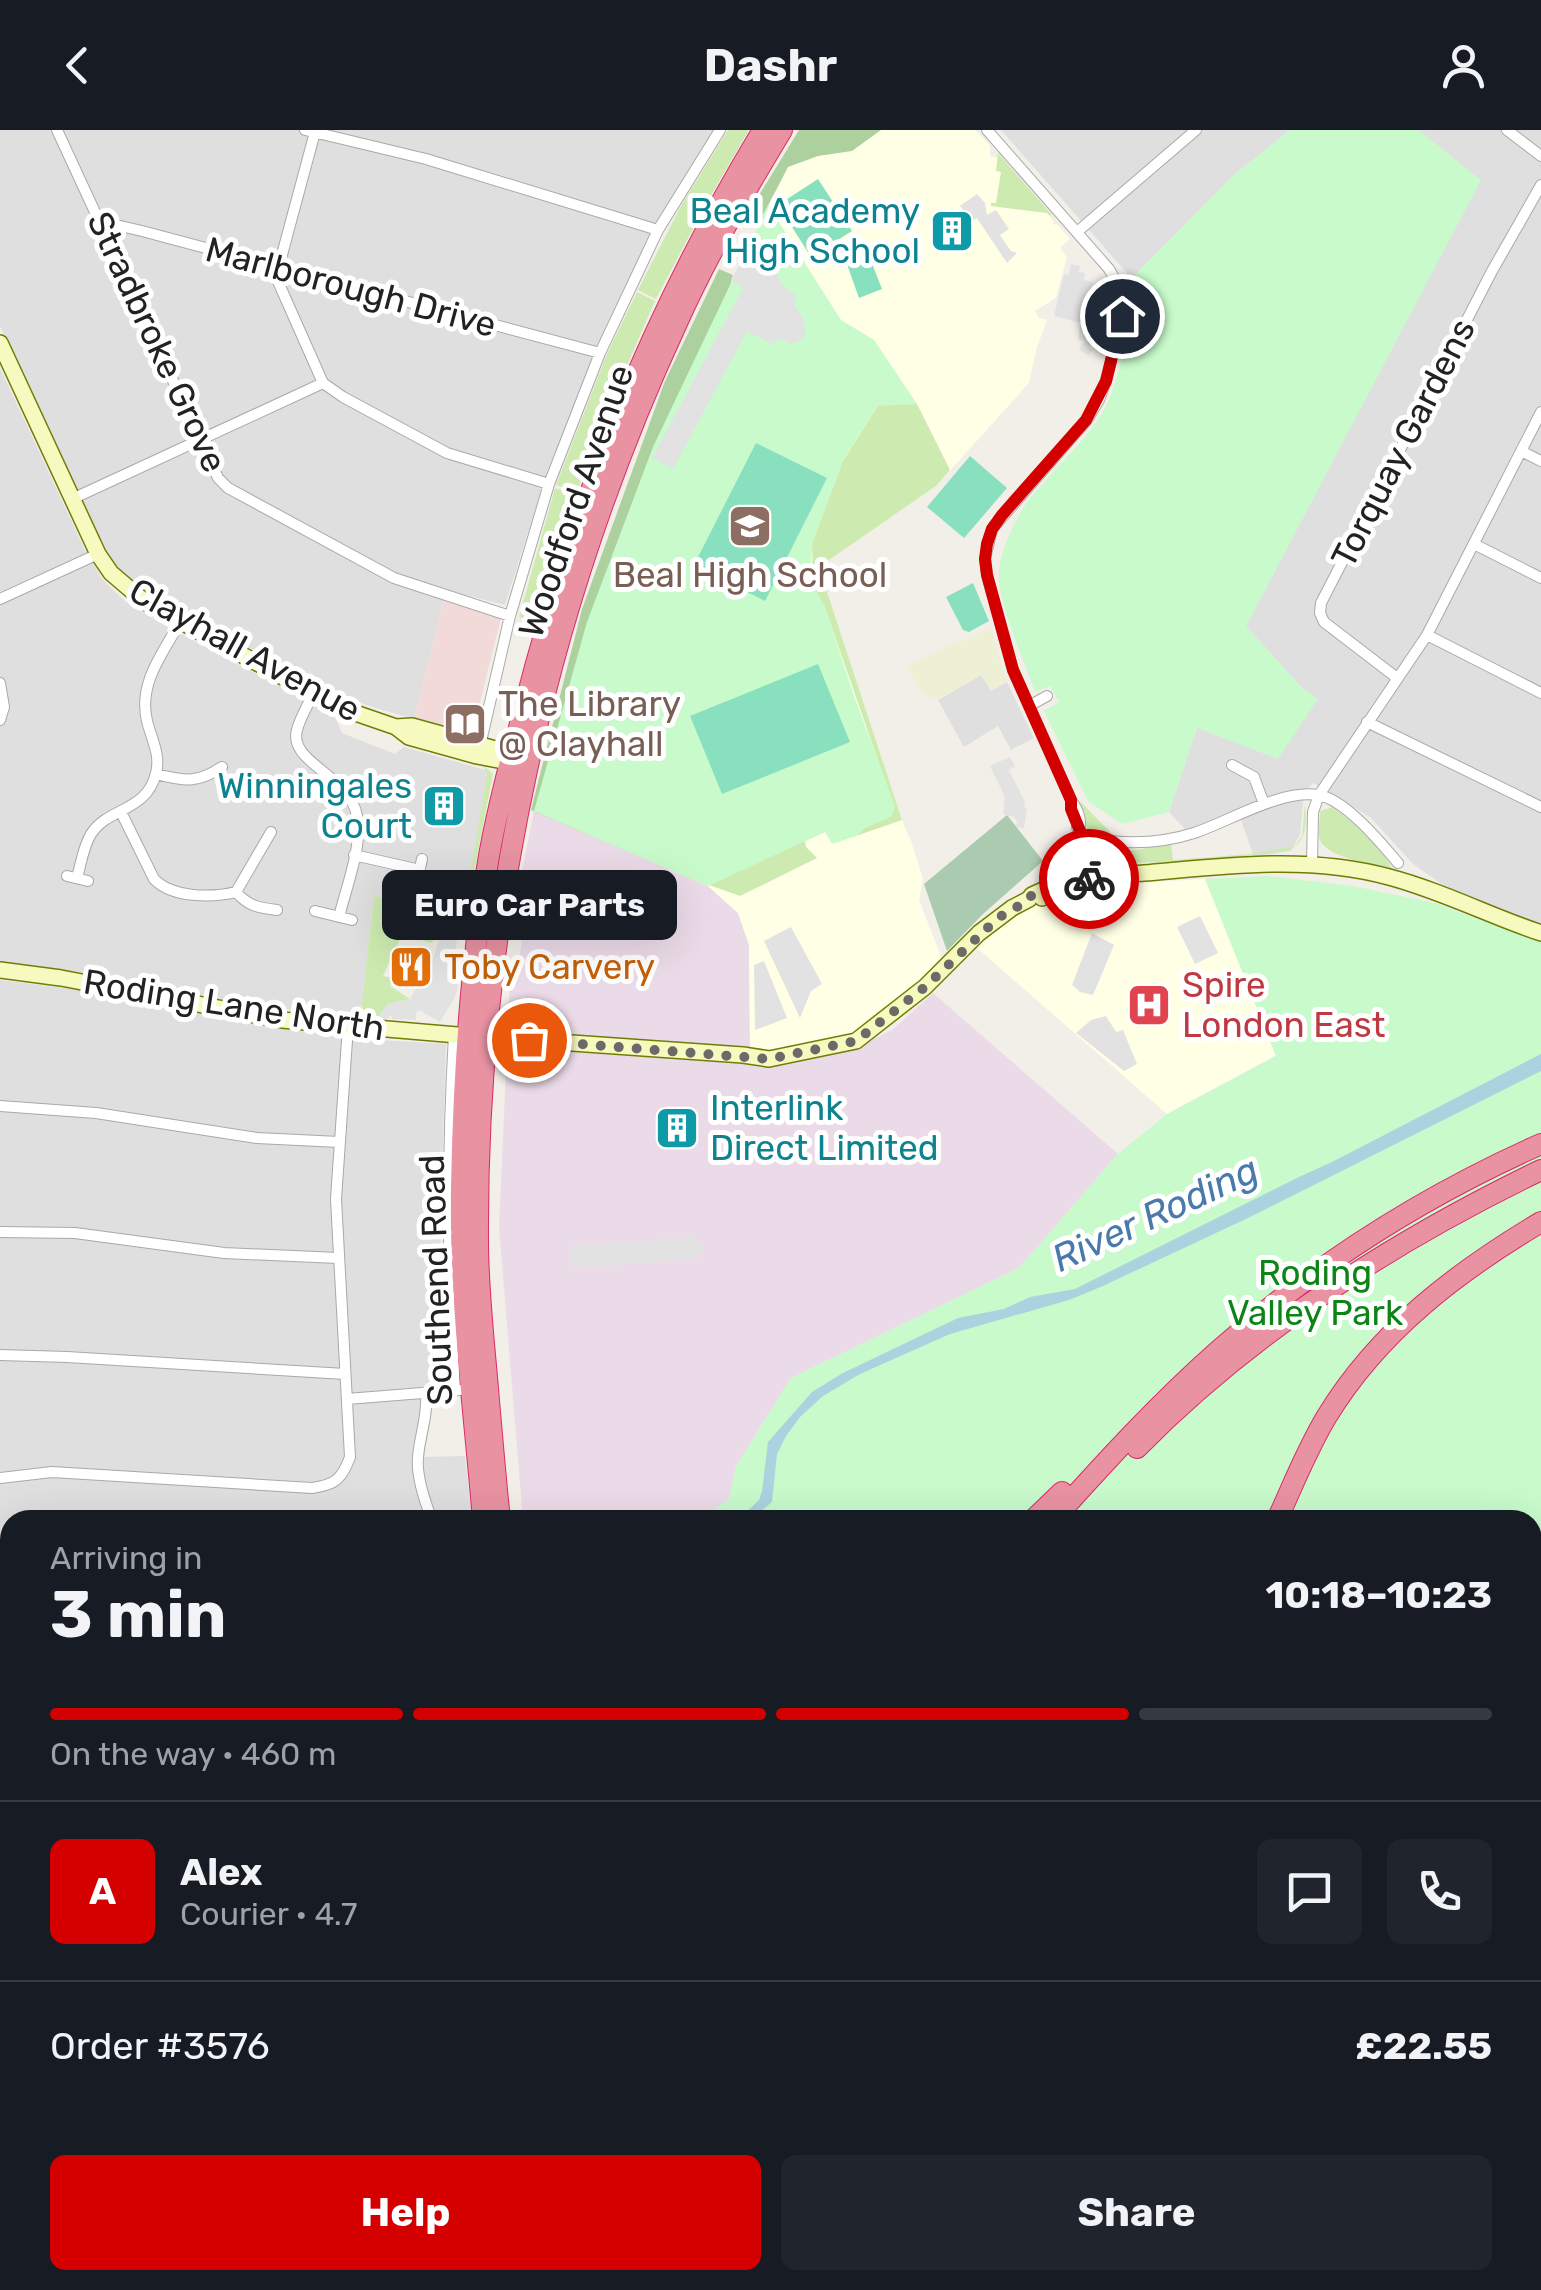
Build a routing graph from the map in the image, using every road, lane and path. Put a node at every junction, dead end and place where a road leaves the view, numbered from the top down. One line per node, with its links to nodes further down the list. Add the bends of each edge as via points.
1 (57, 130): 11 (street, Stradbroke Grove)
2 (720, 130): 12 (street)
3 (763, 130): 40 (highway, Woodford Avenue, via 687,264 605,448 550,610)
4 (782, 130): 40 (highway, Woodford Avenue, via 646,390 540,683)
5 (987, 130): 13 (street)
6 (1196, 130): 13 (street)
7 (1507, 130): 9 (street)
8 (316, 132): 12 (street); 14 (street)
9 (1541, 156)
10 (1541, 185): 31 (street, Torquay Gardens, via 1321,602 1324,622)
11 (102, 227): 14 (street, Marlborough Drive, via 129,228); 19 (street, Stradbroke Grove)
12 (658, 230): 16 (street)
13 (1077, 232): 36 (street, via 1109,269 1122,300 1106,381 1086,420 992,529 985,559 1008,657)
14 (279, 268): 16 (street, Marlborough Drive); 17 (street, via 278,284)
15 (0, 343): 23 (street, Clayhall Avenue)
16 (600, 352): 22 (street)
17 (323, 382): 19 (street); 22 (street, via 447,453)
18 (1541, 412): 20 (street)
19 (200, 440): 23 (street); 28 (street, Stradbroke Grove, via 228,488 394,578)
20 (1521, 451): 21 (street); 24 (street)
21 (1541, 461)
22 (549, 484): 28 (street)
23 (72, 499): 25 (street, Clayhall Avenue)
24 (1474, 544): 26 (street); 30 (street)
25 (98, 554): 27 (street); 29 (street, Clayhall Avenue, via 128,589)
26 (1541, 578)
27 (0, 599)
28 (510, 616): 39 (street)
29 (180, 622): 34 (street, Clayhall Avenue); 43 (street, via 146,686)
30 (1427, 635): 31 (street); 33 (street)
31 (1397, 678): 38 (street)
32 (0, 683): 37 (street)
33 (1541, 693)
34 (314, 694): 39 (street, Clayhall Avenue); 50 (street, via 296,739 301,754 348,793 357,813)
35 (1047, 696): 36 (street)
36 (1028, 706): 54 (street, via 1077,808)
37 (0, 720)
38 (1368, 722): 44 (street); 46 (street)
39 (478, 750): 40 (street, Clayhall Avenue)
40 (518, 764): 64 (highway, Woodford Avenue, via 489,854)
41 (1232, 765): 45 (street, via 1254,777)
42 (222, 766): 43 (street, via 197,780)
43 (156, 774): 47 (street, via 147,794)
44 (1319, 794): 45 (street); 51 (street); 52 (street, via 1348,811)
45 (1264, 804): 49 (street, via 1193,833 1139,844)
46 (1541, 807)
47 (121, 812): 53 (street, via 92,833); 56 (street, via 161,887)
48 (272, 832): 56 (street)
49 (1110, 841)
50 (354, 855): 55 (street, via 421,864); 59 (street)
51 (1312, 864): 54 (street, Roding Lane North); 61 (street, Roding Lane North, via 1394,878)
52 (1398, 864)
53 (77, 878)
54 (1090, 879): 64 (street, Roding Lane North, via 1032,894 856,1041 769,1059)
55 (415, 890)
56 (236, 892): 57 (street, via 244,902)
57 (277, 910)
58 (315, 911): 59 (street)
59 (339, 917): 60 (street)
60 (352, 920)
61 (1541, 933)
62 (0, 970): 63 (street, Roding Lane North)
63 (348, 1026): 64 (street, Roding Lane North); 66 (street)
64 (469, 1036): 74 (highway, Southend Road); 81 (highway, Southend Road, via 480,1110 478,1247)
65 (0, 1106): 66 (street)
66 (339, 1142): 71 (street)
67 (1541, 1144): 77 (highway, via 1415,1208 1318,1271 1220,1349)
68 (1541, 1170): 84 (highway, via 1425,1229 1270,1334 1191,1396)
69 (1541, 1222): 85 (highway, via 1486,1255 1398,1327 1327,1417)
70 (0, 1232): 71 (street, via 75,1232 224,1253)
71 (338, 1258): 73 (street)
72 (0, 1356): 73 (street)
73 (345, 1374): 76 (street)
74 (463, 1390): 75 (street); 80 (highway, Southend Road)
75 (426, 1392): 76 (street); 79 (street, via 417,1460)
76 (346, 1398): 78 (street, via 350,1458 345,1472 324,1486 52,1472)
77 (1143, 1423): 82 (highway, via 1105,1448); 83 (highway)
78 (0, 1478)
79 (428, 1510)
80 (481, 1510)
81 (499, 1510)
82 (1043, 1510)
83 (1063, 1510)
84 (1080, 1510)
85 (1282, 1510)

